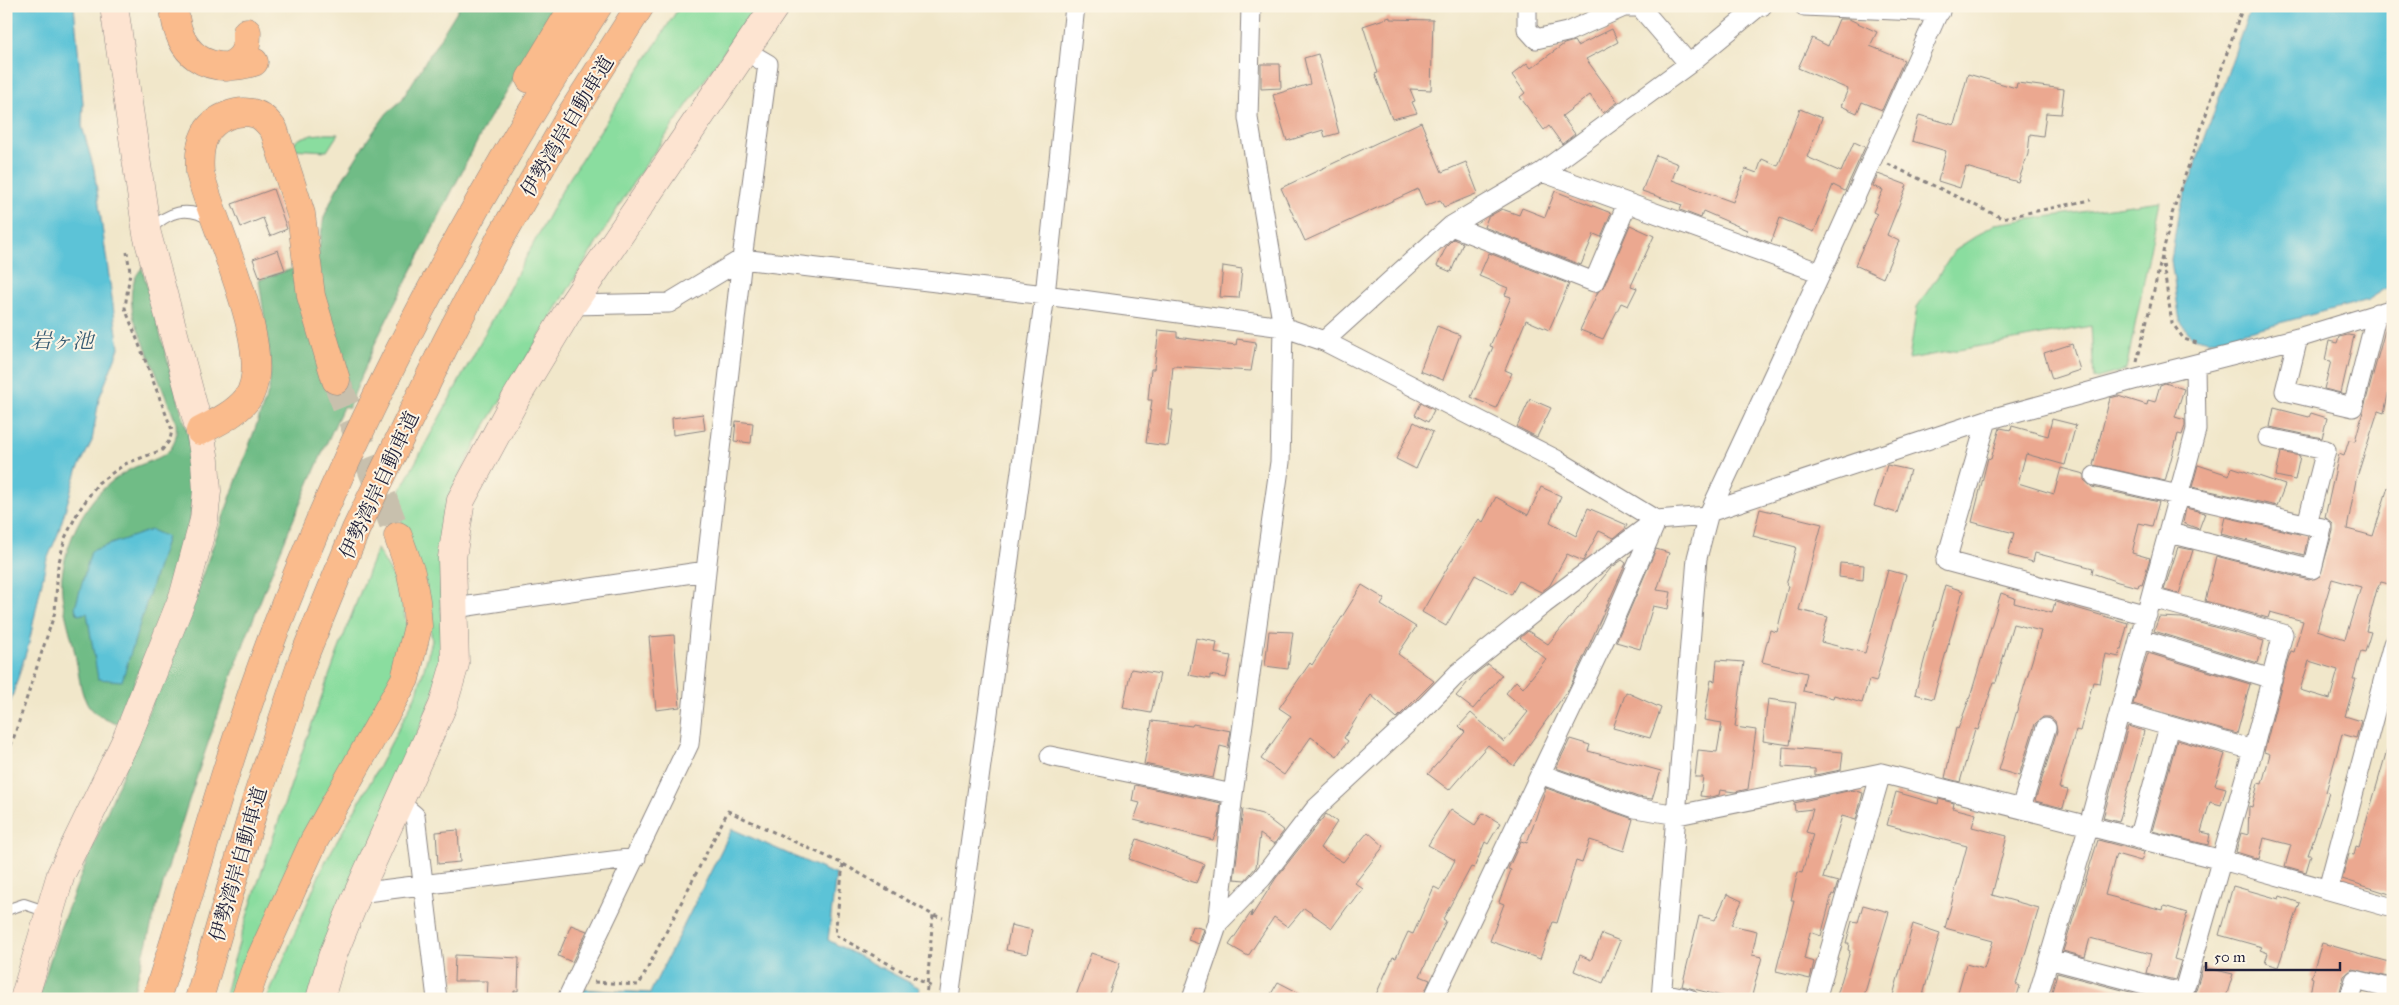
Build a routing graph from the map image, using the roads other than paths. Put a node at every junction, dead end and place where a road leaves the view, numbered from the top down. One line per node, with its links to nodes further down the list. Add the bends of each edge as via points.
1 (114, 6): 22 (street)
2 (174, 6): 17 (highway, via 180,39 189,51 206,62)
3 (574, 6): 28 (highway, via 486,156)
4 (598, 6): 28 (highway, 伊勢湾岸自動車道, via 469,217)
5 (640, 6): 78 (highway, 伊勢湾岸自動車道, via 572,113 501,237 356,529 303,659 258,794)
6 (775, 6): 14 (street)
7 (1075, 6): 25 (street)
8 (1251, 6): 29 (street, via 1248,118)
9 (1527, 6): 16 (street, via 1527,29 1536,38 1567,32 1624,7 1640,7)
10 (1762, 6): 16 (street)
11 (1804, 6): 12 (street)
12 (1940, 9): 24 (street)
13 (247, 32): 17 (highway, via 244,56)
14 (744, 50): 23 (street, via 768,64); 26 (street)
15 (254, 62): 17 (highway)
16 (1689, 64): 18 (street)
17 (227, 67)
18 (1542, 172): 19 (street); 20 (street)
19 (1627, 204): 20 (street, via 1594,282); 24 (street)
20 (1451, 226): 31 (street)
21 (218, 231): 22 (lane, via 209,219 187,211 175,212 164,216); 33 (highway, via 200,173 201,143 212,124 220,119 245,112 257,114 274,130 301,214 311,296); 35 (highway, via 252,330 257,368 255,383 247,399 236,410)
22 (136, 238): 35 (street)
23 (742, 259): 25 (street); 26 (street, via 669,303); 44 (street)
24 (1821, 273): 39 (street)
25 (1045, 295): 29 (street); 75 (street)
26 (572, 305): 46 (street, via 516,398 461,500 452,558)
27 (2385, 311): 30 (street); 30 (street, via 2353,407 2285,391)
28 (412, 323): 77 (highway, 伊勢湾岸自動車道, via 325,509 274,633 233,751)
29 (1284, 327): 31 (street); 57 (street, via 1280,462)
30 (2298, 338): 32 (street)
31 (1324, 341): 40 (street, via 1557,460)
32 (2195, 365): 34 (street); 38 (street, via 2196,430)
33 (336, 380)
34 (1987, 420): 39 (street); 45 (street, via 1946,561)
35 (200, 431): 70 (street, via 207,492 202,528 184,594 130,731 61,874)
36 (2268, 438): 41 (street, via 2326,450)
37 (2095, 476): 38 (street)
38 (2179, 495): 41 (street); 42 (street)
39 (1710, 514): 40 (street); 60 (street, via 1697,558)
40 (1656, 520): 56 (street, via 1611,626); 71 (street, via 1457,674 1315,809 1262,878)
41 (2307, 524): 42 (street, via 2322,528 2312,569)
42 (2170, 533): 45 (street)
43 (398, 536): 79 (highway, via 411,573 418,626 405,679 314,841)
44 (706, 571): 46 (street); 63 (street, via 689,744)
45 (2150, 606): 47 (street); 49 (street, via 2283,634)
46 (455, 608): 58 (street, via 456,664 443,705)
47 (2141, 639): 49 (street); 50 (street)
48 (2393, 644): 66 (street)
49 (2272, 679): 53 (street)
50 (2120, 712): 51 (street); 61 (street)
51 (2169, 727): 53 (street); 62 (street)
52 (2046, 728): 59 (street)
53 (2253, 750): 64 (street)
54 (1050, 756): 57 (street)
55 (1881, 773): 59 (street); 60 (street); 86 (street)
56 (1540, 774): 60 (street, via 1635,808); 84 (street)
57 (1233, 794): 71 (street)
58 (400, 803): 65 (street, via 415,816); 67 (street)
59 (2021, 808): 61 (street)
60 (1678, 815): 74 (street)
61 (2089, 825): 62 (street); 72 (street)
62 (2138, 840): 64 (street)
63 (636, 858): 65 (street); 82 (street)
64 (2222, 860): 66 (street); 72 (street, via 2184,994)
65 (423, 885): 67 (street); 81 (street)
66 (2328, 889): 68 (street)
67 (358, 893): 80 (street, via 332,957)
68 (2393, 908)
69 (6, 910): 70 (lane, via 24,904)
70 (48, 912): 76 (street)
71 (1218, 924): 83 (street)
72 (2049, 959): 87 (street)
73 (2393, 989): 88 (street, via 2354,980)
74 (1662, 996): 85 (street)
75 (949, 998)
76 (24, 999)
77 (156, 999)
78 (199, 999)
79 (245, 999)
80 (320, 999)
81 (437, 999)
82 (567, 999)
83 (1192, 999)
84 (1433, 999)
85 (1689, 999)
86 (1816, 999)
87 (2037, 999)
88 (2349, 999)

